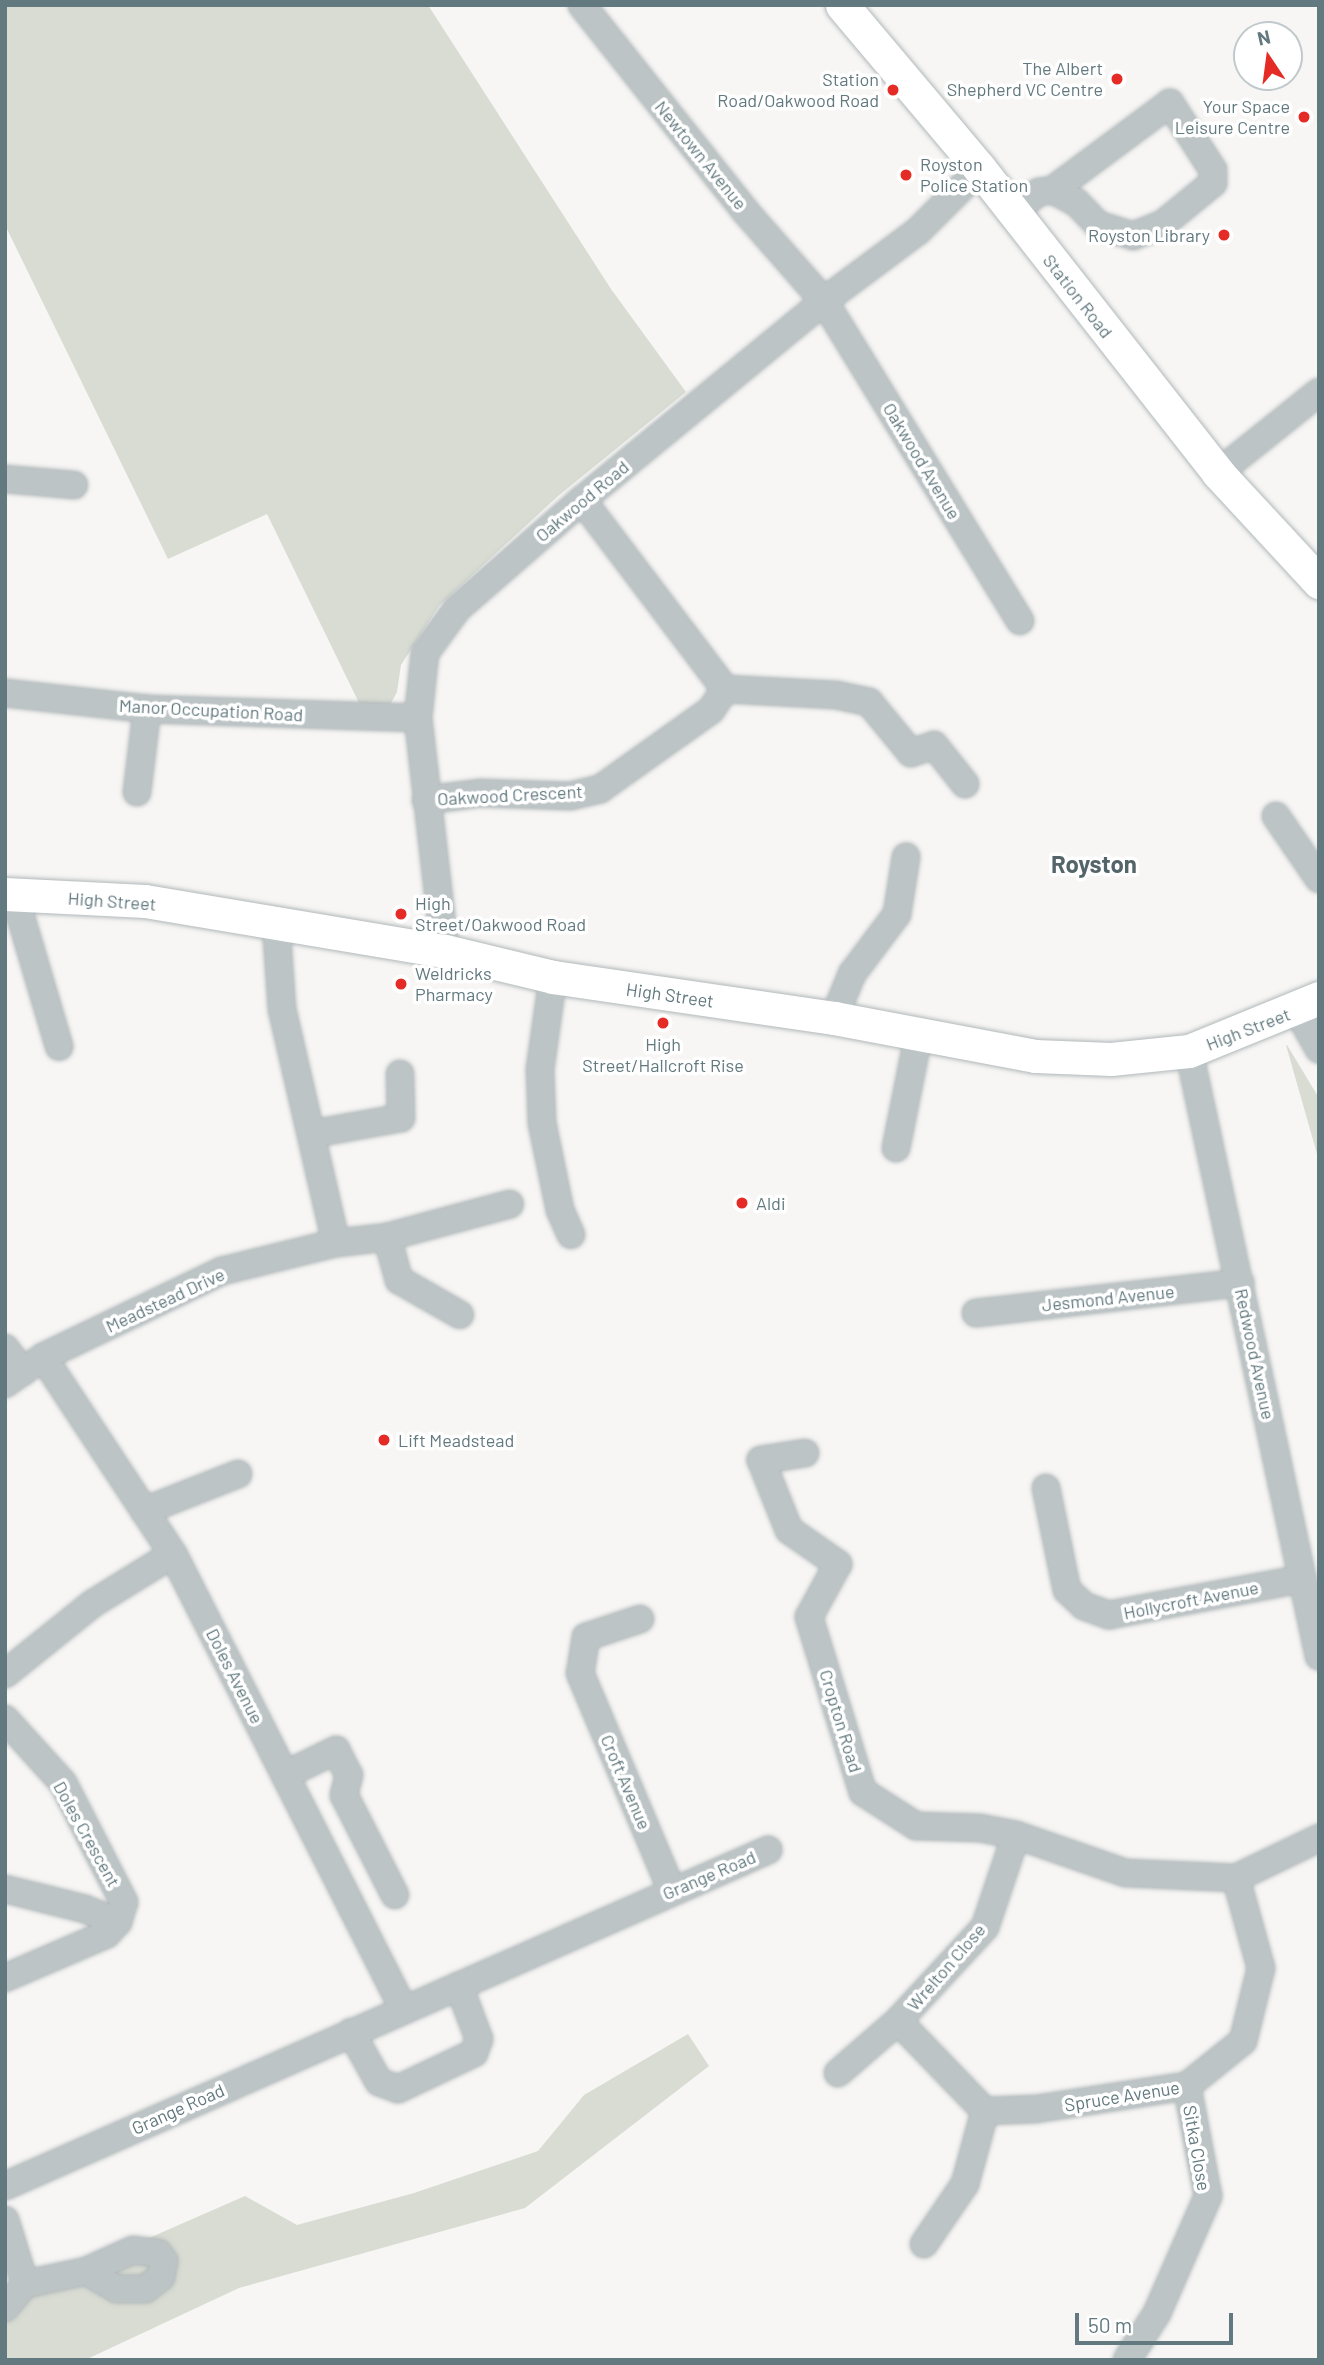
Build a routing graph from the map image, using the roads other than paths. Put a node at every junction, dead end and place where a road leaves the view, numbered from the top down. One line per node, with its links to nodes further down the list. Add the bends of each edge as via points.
1 (582, 5): 6 (street, Newtown Avenue, via 746,212)
2 (842, 5): 3 (main road, Station Road)
3 (980, 169): 5 (main road, Station Road); 6 (street, Oakwood Road, via 918,231)
4 (1053, 190): 4 (street, via 1076,202 1098,225 1133,236 1163,224 1213,183 1213,170 1170,103); 5 (street, via 1039,192)
5 (1013, 212): 8 (main road, Station Road)
6 (824, 301): 11 (street, Oakwood Road); 13 (street, Oakwood Avenue)
7 (1319, 391): 8 (street)
8 (1217, 473): 12 (main road, Station Road)
9 (5, 479): 10 (street)
10 (74, 485)
11 (582, 500): 14 (street); 17 (street, Oakwood Road, via 457,609 425,653)
12 (1319, 582)
13 (1020, 621)
14 (725, 689): 18 (street, via 836,695 869,702 911,753 933,746); 20 (street, Oakwood Crescent, via 711,710 600,789 570,796 480,793)
15 (5, 693): 16 (street, Manor Occupation Road)
16 (147, 709): 17 (street, Manor Occupation Road); 19 (street)
17 (418, 718): 20 (street, Oakwood Road)
18 (965, 784)
19 (137, 792)
20 (426, 800): 26 (street, Oakwood Road)
21 (1276, 816): 23 (street)
22 (906, 857): 29 (street, via 897,914 852,974)
23 (1319, 879)
24 (10, 894): 25 (main road, High Street, via 145,901); 31 (street, High Street)
25 (276, 923): 26 (main road, High Street); 35 (street, via 282,1009)
26 (445, 951): 27 (main road, High Street)
27 (553, 977): 29 (main road, High Street); 38 (street, via 540,1069 542,1123 560,1210)
28 (1308, 1004): 32 (street); 33 (main road, High Street)
29 (834, 1018): 30 (main road, High Street)
30 (919, 1033): 33 (main road, High Street, via 1035,1056 1111,1059); 36 (street)
31 (59, 1046)
32 (1319, 1049)
33 (1189, 1051): 41 (street, Redwood Avenue)
34 (400, 1074): 35 (street, via 401,1118)
35 (311, 1134): 40 (street)
36 (896, 1148)
37 (510, 1204): 39 (street, Meadstead Drive)
38 (572, 1235)
39 (387, 1237): 40 (street, Meadstead Drive); 43 (street, via 399,1280)
40 (336, 1242): 45 (street, Meadstead Drive, via 222,1272)
41 (1240, 1283): 42 (street, Jesmond Avenue); 51 (street, Redwood Avenue)
42 (976, 1313)
43 (460, 1315)
44 (5, 1348): 45 (street, Doles Avenue)
45 (24, 1371): 49 (street, Doles Avenue)
46 (805, 1452): 57 (street, Cropton Road, via 761,1460 789,1530 838,1564 809,1617 863,1791 916,1826 980,1828)
47 (238, 1474): 49 (street)
48 (1046, 1488): 51 (street, Hollycroft Avenue, via 1068,1590 1084,1606 1109,1615)
49 (144, 1511): 50 (street, Doles Avenue)
50 (173, 1554): 54 (street, via 92,1604); 56 (street, Doles Avenue)
51 (1301, 1579): 53 (street, Redwood Avenue)
52 (640, 1619): 62 (street, Croft Avenue, via 586,1637 580,1674)
53 (1319, 1656)
54 (5, 1674)
55 (5, 1719): 64 (street, Doles Crescent, via 63,1783 124,1902)
56 (285, 1775): 63 (street, via 336,1750 349,1775 344,1795); 67 (street, Doles Avenue)
57 (1016, 1835): 60 (street, Cropton Road, via 1126,1873); 68 (street, Wrelton Close, via 985,1927)
58 (1319, 1839): 60 (street, Cropton Road)
59 (768, 1850): 62 (street, Grange Road)
60 (1237, 1878): 71 (street, Spruce Avenue, via 1261,1968 1243,2041)
61 (5, 1889): 64 (street)
62 (672, 1891): 66 (street, Grange Road)
63 (395, 1895)
64 (118, 1922): 65 (street, via 107,1934)
65 (5, 1978)
66 (459, 1986): 67 (street, Grange Road); 69 (street, via 479,2039 474,2053 398,2089 379,2082)
67 (404, 2008): 69 (street, Grange Road)
68 (898, 2021): 70 (street, Wrelton Close); 72 (street)
69 (351, 2032): 73 (street, Grange Road)
70 (838, 2073)
71 (1187, 2086): 72 (street, Spruce Avenue, via 1036,2109); 79 (street, Sitka Close, via 1208,2196 1157,2313)
72 (985, 2111): 75 (street, via 965,2185)
73 (5, 2186)
74 (5, 2220): 77 (street)
75 (924, 2244)
76 (86, 2271): 77 (street)
77 (25, 2284): 78 (street)
78 (5, 2308)
79 (1127, 2360)

